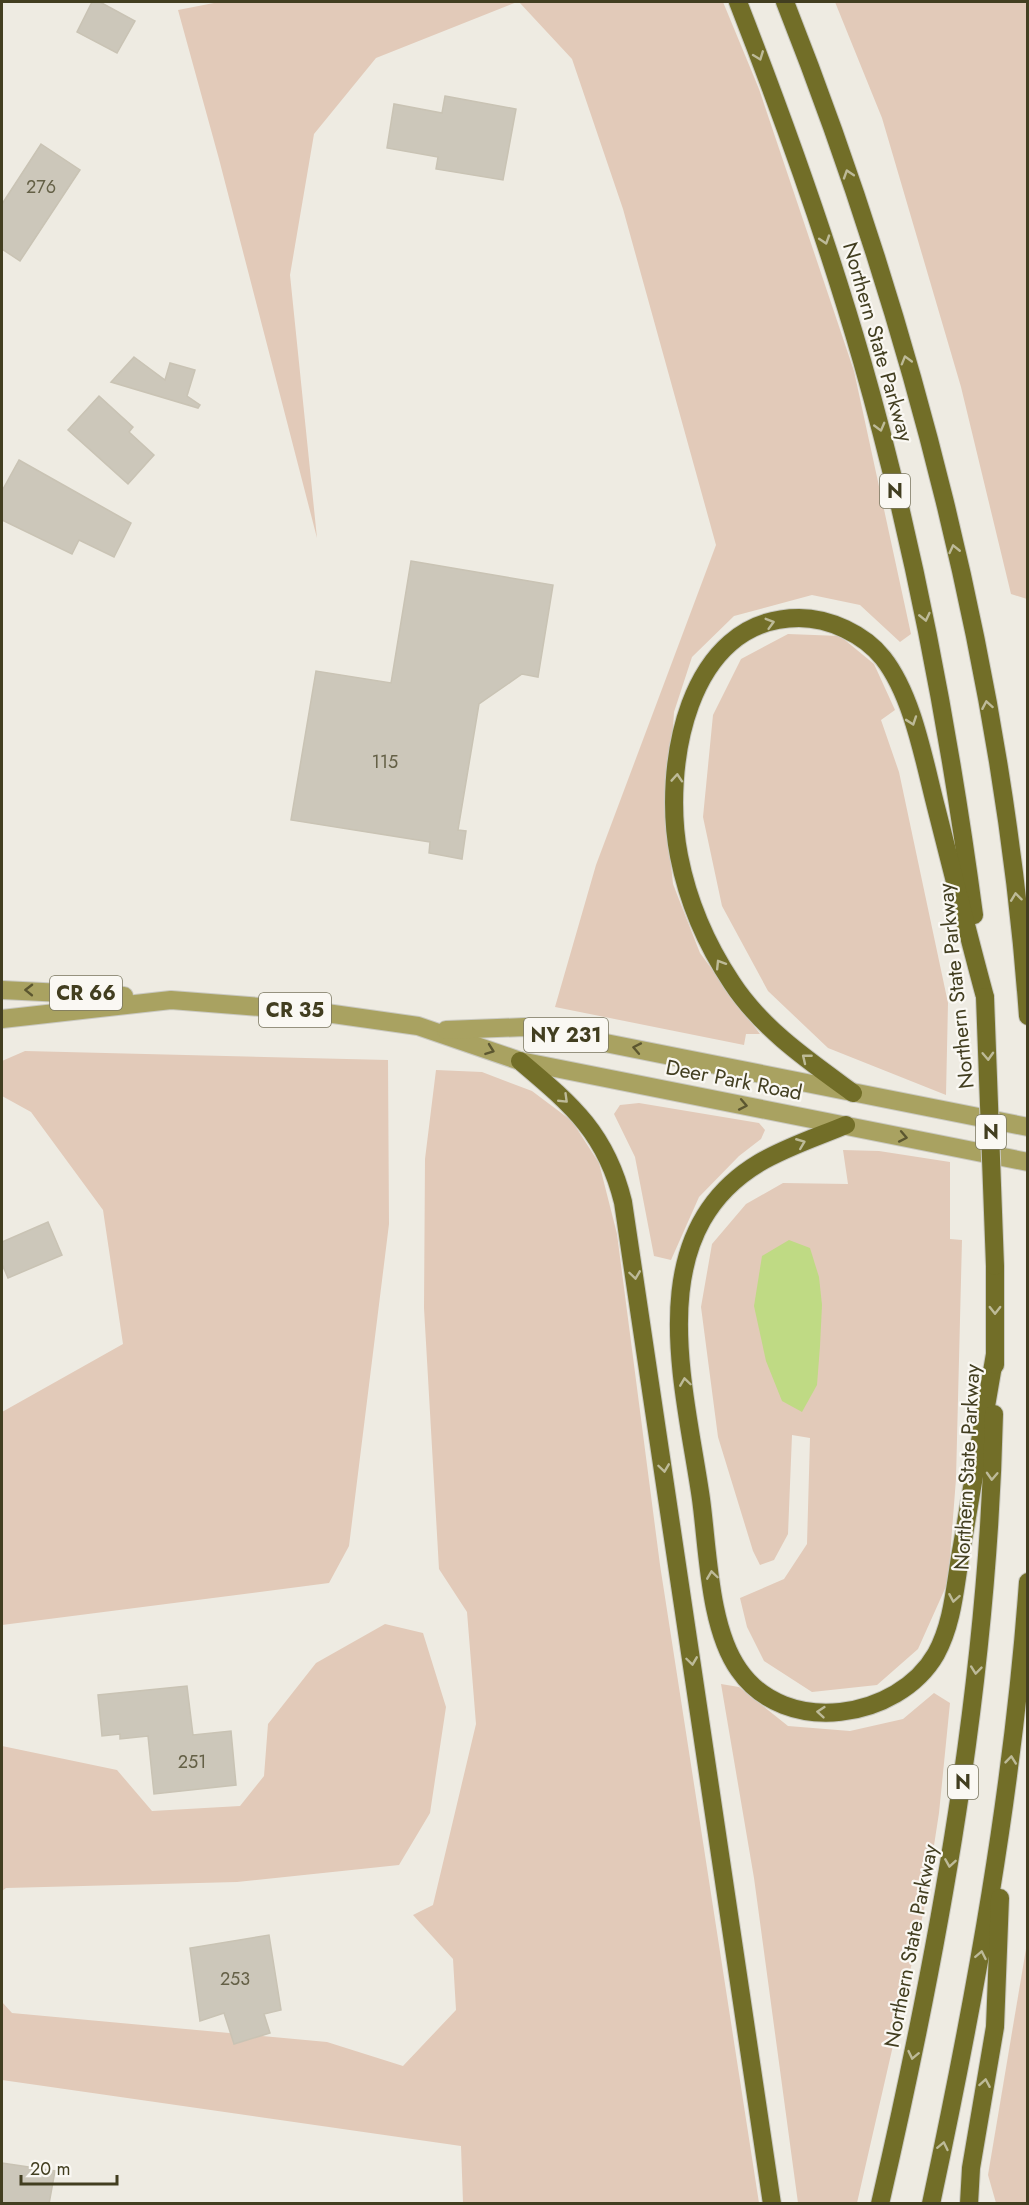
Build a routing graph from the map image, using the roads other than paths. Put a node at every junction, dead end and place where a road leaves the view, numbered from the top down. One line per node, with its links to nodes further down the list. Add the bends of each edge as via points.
1 (738, 2): 6 (highway, Northern State Parkway / N, one-way to 6, via 810,195 885,446 944,713)
2 (785, 2): 4 (highway, Northern State Parkway / N)
3 (792, 2): 4 (highway)
4 (806, 56): 8 (highway, Northern State Parkway / N, one-way to 4, via 1006,819 977,647 891,308)
5 (2, 990): 7 (main road, CR 66, one-way to 5)
6 (985, 998): 12 (highway, one-way to 6, via 789,1045 747,1003 715,955 687,888 675,813 680,743 700,681 729,641 769,622 810,618 844,629 881,655 893,672 916,733); 16 (highway, Northern State Parkway / N, one-way to 16, bridge)
7 (171, 1000): 9 (main road, Deer Park Road / CR 35); 10 (main road, Deer Park Road / CR 35, via 312,1011)
8 (1027, 1006)
9 (2, 1019)
10 (435, 1030): 11 (main road, Deer Park Road / NY 231, one-way to 11); 12 (main road, Deer Park Road / NY 231, one-way to 10, via 525,1028)
11 (520, 1061): 13 (main road, Deer Park Road / NY 231, one-way to 13); 19 (highway, one-way to 19, via 566,1100 598,1138 623,1202)
12 (854, 1093): 14 (main road, Deer Park Road / NY 231)
13 (846, 1125): 15 (main road, Deer Park Road / NY 231, one-way to 15); 16 (highway, one-way to 13, via 952,1610 938,1651 927,1669 895,1695 874,1705 832,1713 790,1706 755,1688 739,1671 728,1649 715,1598 677,1328 682,1270 701,1223 737,1180 780,1152)
14 (1028, 1127)
15 (1028, 1162)
16 (995, 1354): 20 (highway, Northern State Parkway / N, one-way to 20, via 988,1534 963,1786 928,1982)
17 (1028, 1582): 18 (highway, N, one-way to 17)
18 (1004, 1818): 21 (highway, N, one-way to 18, via 962,2058); 22 (highway, one-way to 18, via 971,2168 995,2027)
19 (772, 2204)
20 (880, 2204)
21 (931, 2204)
22 (969, 2204)

